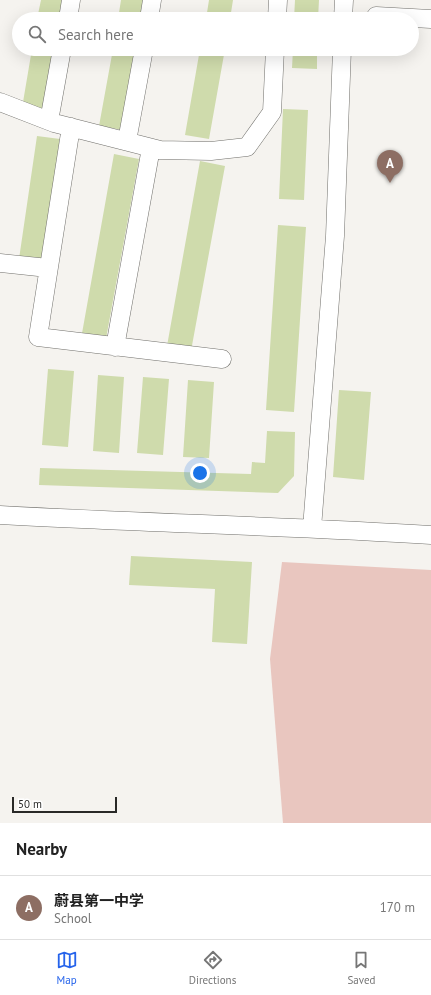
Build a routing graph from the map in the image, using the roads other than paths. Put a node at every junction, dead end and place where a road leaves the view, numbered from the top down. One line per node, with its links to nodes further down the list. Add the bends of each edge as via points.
1 (71, 0): 5 (street)
2 (152, 0): 6 (street)
3 (278, 0): 7 (street)
4 (344, 0): 8 (street)
5 (69, 12)
6 (150, 12)
7 (277, 12)
8 (344, 12)
9 (419, 18): 10 (street)
10 (431, 19)
11 (61, 56): 16 (street)
12 (143, 56): 18 (street)
13 (275, 56): 19 (street, via 272,112 247,147 211,151)
14 (342, 56): 25 (street, via 336,236)
15 (0, 102): 16 (street)
16 (49, 121): 17 (street)
17 (70, 127): 18 (street); 21 (street)
18 (127, 141): 19 (street)
19 (151, 148): 22 (street)
20 (0, 263): 21 (street)
21 (48, 268): 22 (street, via 38,337)
22 (115, 346): 23 (street)
23 (222, 359)
24 (0, 515): 25 (street)
25 (312, 528): 26 (street)
26 (431, 534)

